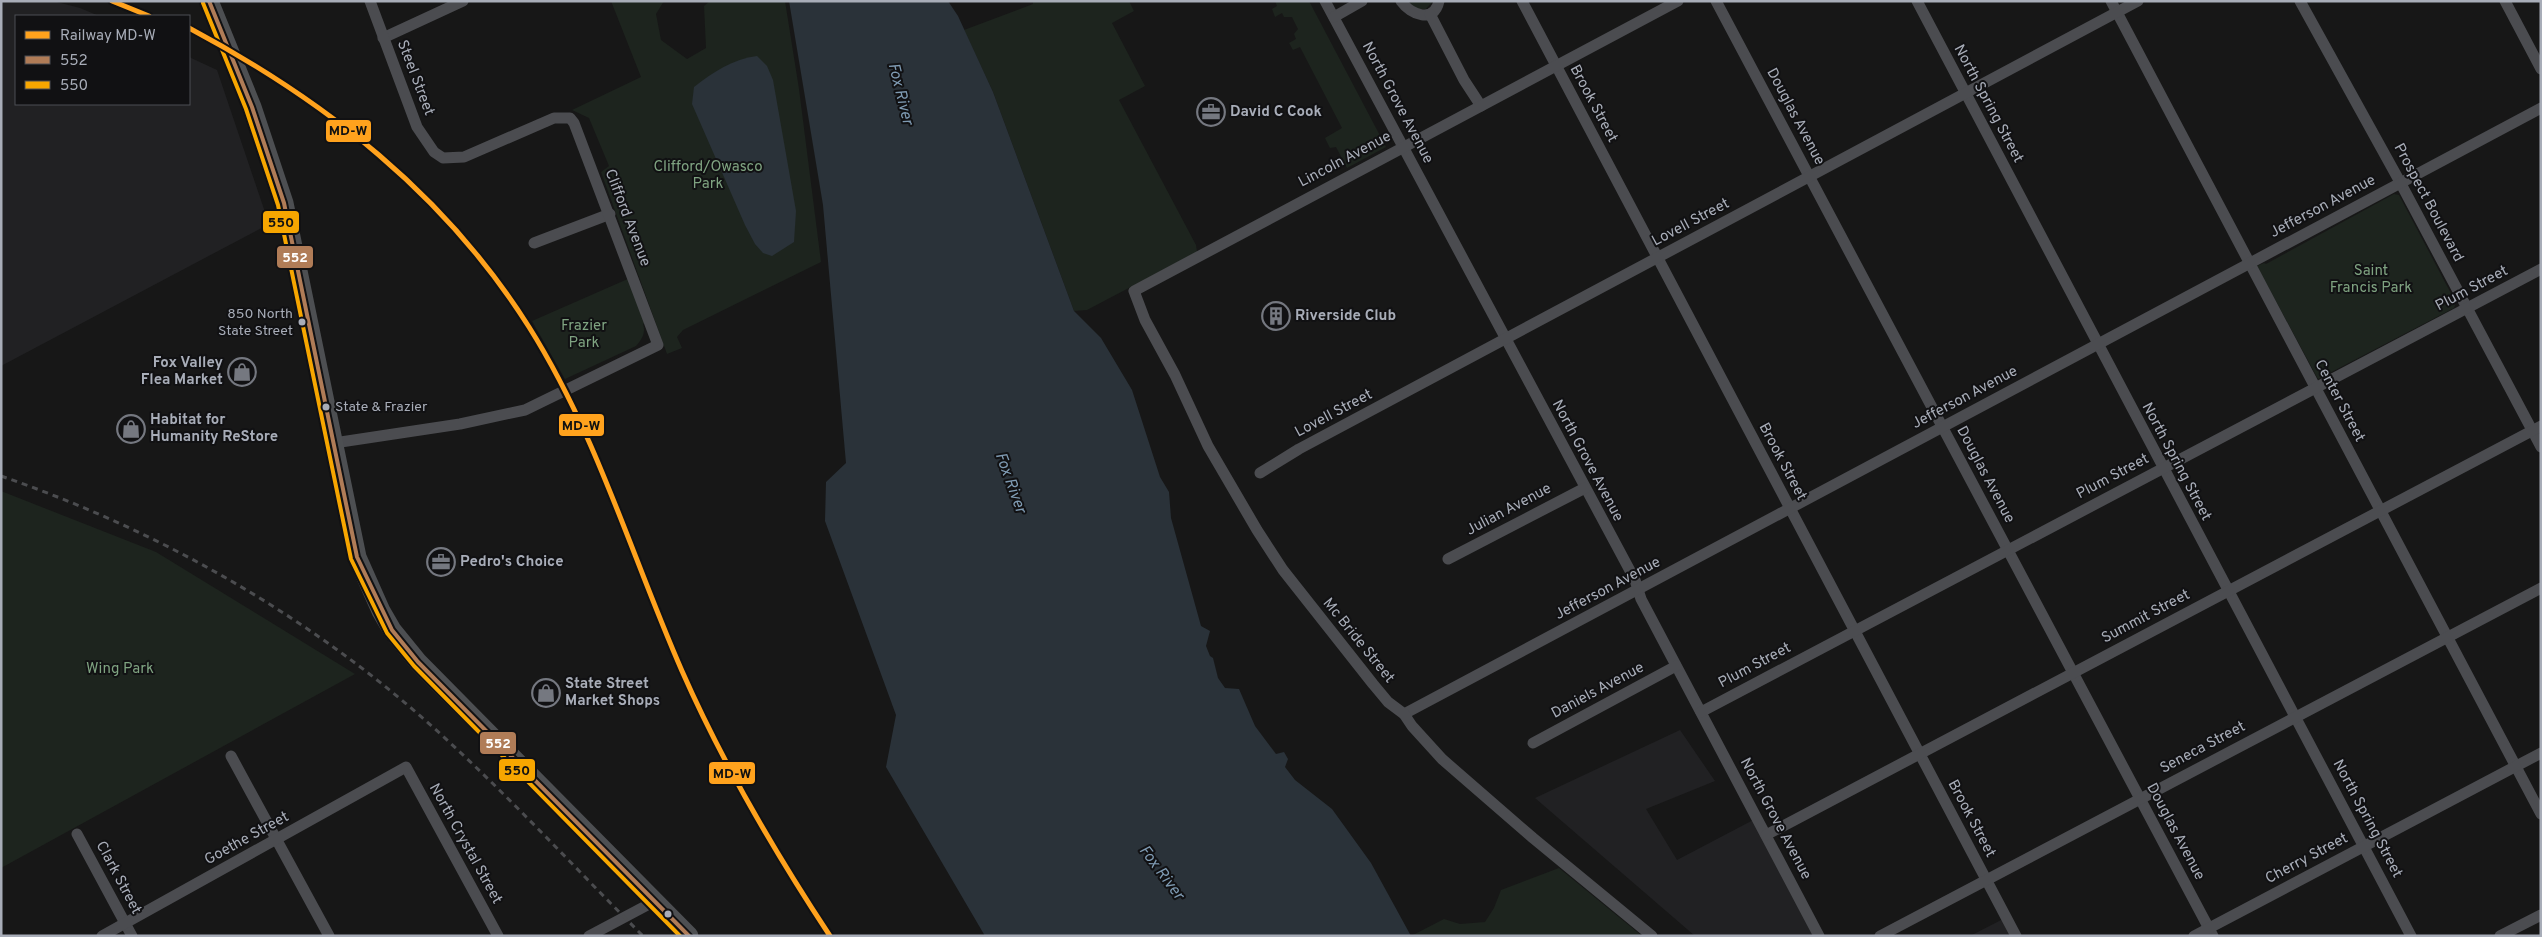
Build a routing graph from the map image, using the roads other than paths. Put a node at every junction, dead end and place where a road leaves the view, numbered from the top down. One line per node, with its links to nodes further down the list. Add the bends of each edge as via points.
1 (370, 1): 19 (street, Steel Street)
2 (463, 1): 19 (street)
3 (1326, 1): 18 (street, North Grove Avenue)
4 (1362, 1): 18 (street)
5 (1401, 1): 17 (street, via 1415,15)
6 (1439, 1): 17 (street, via 1436,10)
7 (1522, 1): 20 (street, Brook Street)
8 (1678, 1): 20 (street, Lincoln Avenue)
9 (1716, 1): 27 (street, Douglas Avenue)
10 (1917, 1): 22 (street, North Spring Street)
11 (2111, 1): 16 (street, Center Street)
12 (2138, 1): 16 (street, Lovell Street)
13 (2300, 1): 28 (street, Prospect Boulevard)
14 (2505, 1): 21 (street)
15 (210, 5): 41 (main road, via 252,107 284,203)
16 (2117, 12): 22 (street, Lovell Street); 32 (street, Center Street)
17 (1430, 14): 23 (street)
18 (1334, 17): 26 (street, North Grove Avenue)
19 (383, 38): 25 (street, Steel Street, via 417,127 434,152 443,158 464,158)
20 (1556, 66): 23 (street, Lincoln Avenue); 31 (street, Brook Street)
21 (2541, 69)
22 (1966, 93): 27 (street, Lovell Street); 37 (street, North Spring Street)
23 (1481, 106): 26 (street, Lincoln Avenue)
24 (2541, 108): 28 (street, Jefferson Avenue)
25 (554, 118): 29 (street, Clifford Avenue, via 570,118 574,123)
26 (1402, 147): 34 (street, Lincoln Avenue); 36 (street, North Grove Avenue)
27 (1810, 177): 31 (street, Lovell Street); 39 (street, Douglas Avenue)
28 (2400, 182): 32 (street, Jefferson Avenue); 35 (street, Prospect Boulevard)
29 (610, 214): 30 (street); 41 (street, Clifford Avenue, via 658,345 525,410 460,424)
30 (534, 243)
31 (1657, 259): 36 (street, Lovell Street); 46 (street, Brook Street)
32 (2249, 263): 37 (street, Jefferson Avenue); 38 (street, Center Street)
33 (2541, 270): 35 (street, Plum Street)
34 (1134, 292): 58 (street, Mc Bride Street, via 1208,446 1256,530 1283,570 1373,684 1388,702)
35 (2467, 309): 38 (street, Plum Street); 40 (street, Prospect Boulevard)
36 (1505, 339): 44 (street, Lovell Street); 45 (street, North Grove Avenue)
37 (2097, 344): 39 (street, Jefferson Avenue); 43 (street, North Spring Street)
38 (2315, 388): 43 (street, Plum Street); 47 (street, Center Street)
39 (1943, 427): 46 (street, Jefferson Avenue); 48 (street, Douglas Avenue)
40 (2536, 429): 42 (street, Prospect Boulevard); 47 (street, Summit Street)
41 (334, 443): 73 (main road, via 357,557 370,591 392,630 452,698)
42 (2541, 447)
43 (2162, 468): 48 (street, Plum Street); 52 (street, North Spring Street)
44 (1260, 473)
45 (1585, 488): 49 (street, Julian Avenue); 51 (street, North Grove Avenue)
46 (1789, 508): 51 (street, Jefferson Avenue); 53 (street, Brook Street)
47 (2380, 511): 52 (street, Summit Street); 54 (street, Center Street)
48 (2008, 550): 53 (street, Plum Street); 56 (street, Douglas Avenue)
49 (1448, 559)
50 (2541, 588): 54 (street, Seneca Street)
51 (1638, 590): 55 (street, North Grove Avenue); 58 (street, Jefferson Avenue)
52 (2229, 591): 56 (street, Summit Street); 59 (street, North Spring Street)
53 (1854, 631): 57 (street, Plum Street); 61 (street, Brook Street)
54 (2447, 638): 59 (street, Seneca Street); 65 (street, Center Street)
55 (1676, 666): 57 (street, North Grove Avenue); 60 (street, Daniels Avenue)
56 (2073, 672): 61 (street, Summit Street); 66 (street, Douglas Avenue)
57 (1701, 712): 69 (street, North Grove Avenue)
58 (1404, 714): 83 (street, Mc Bride Street, via 1449,764)
59 (2295, 716): 66 (street, Seneca Street); 71 (street, North Spring Street)
60 (1533, 743)
61 (1919, 753): 69 (street, Summit Street); 72 (street, Brook Street)
62 (2541, 753): 65 (street, Cherry Street)
63 (231, 756): 70 (street)
64 (406, 767): 70 (street, Goethe Street); 80 (street, North Crystal Street)
65 (2516, 767): 67 (street, Center Street); 71 (street, Cherry Street)
66 (2140, 799): 72 (street, Seneca Street); 76 (street, Douglas Avenue)
67 (2541, 814)
68 (77, 834): 75 (street, Clark Street)
69 (1766, 835): 84 (street, North Grove Avenue)
70 (278, 839): 75 (street, Goethe Street); 79 (street)
71 (2364, 846): 76 (street, Cherry Street); 88 (street, North Spring Street)
72 (1987, 880): 85 (street, Seneca Street); 86 (street, Brook Street)
73 (655, 901): 81 (street); 82 (main road)
74 (2541, 914): 89 (street)
75 (125, 923): 77 (street, Goethe Street); 78 (street, Clark Street)
76 (2211, 932): 87 (street, Cherry Street)
77 (102, 936)
78 (132, 936)
79 (329, 936)
80 (498, 936)
81 (589, 936)
82 (689, 936)
83 (1652, 936)
84 (1819, 936)
85 (1880, 936)
86 (2016, 936)
87 (2194, 936)
88 (2411, 936)
89 (2500, 936)

